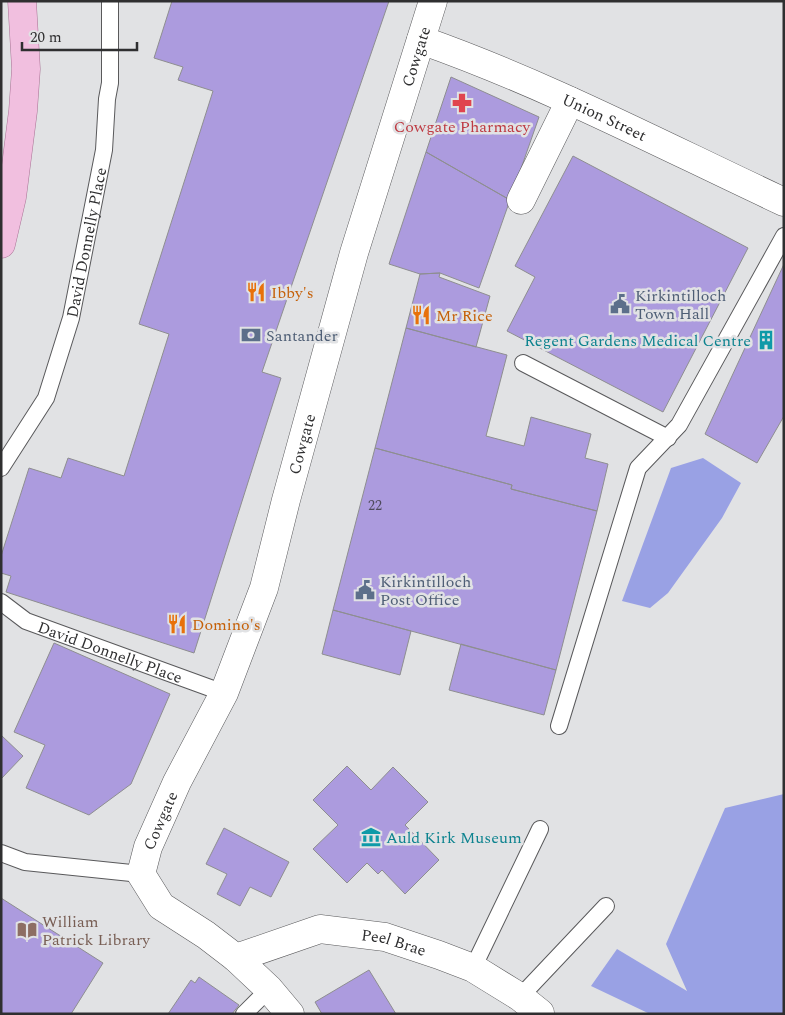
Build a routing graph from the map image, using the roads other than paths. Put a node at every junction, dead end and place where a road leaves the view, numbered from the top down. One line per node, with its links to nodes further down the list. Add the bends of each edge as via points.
1 (22, 1): 9 (main road, via 26,69 23,111 12,197)
2 (110, 1): 12 (lane, David Donnelly Place, via 110,83 104,150 71,318 46,398)
3 (432, 1): 4 (street, Cowgate)
4 (420, 40): 5 (street, Union Street); 14 (street, Cowgate, via 354,252 264,588)
5 (570, 102): 6 (street); 7 (street, Union Street)
6 (521, 200)
7 (784, 202)
8 (784, 236): 11 (lane, via 679,425)
9 (1, 244)
10 (523, 363): 11 (lane)
11 (668, 438): 15 (lane, via 638,468)
12 (1, 468)
13 (1, 602): 14 (lane, David Donnelly Place, via 26,621)
14 (224, 693): 18 (street, Cowgate, via 177,782 148,847)
15 (559, 726)
16 (540, 830): 21 (lane)
17 (1, 853): 18 (lane, via 25,862)
18 (141, 874): 20 (street, via 161,906)
19 (606, 906): 23 (lane)
20 (236, 958): 21 (street, Peel Brae, via 320,929 385,937); 22 (street)
21 (473, 968): 23 (street, Peel Brae)
22 (269, 989): 24 (lane); 25 (street)
23 (530, 1005)
24 (244, 1014)
25 (290, 1014)

